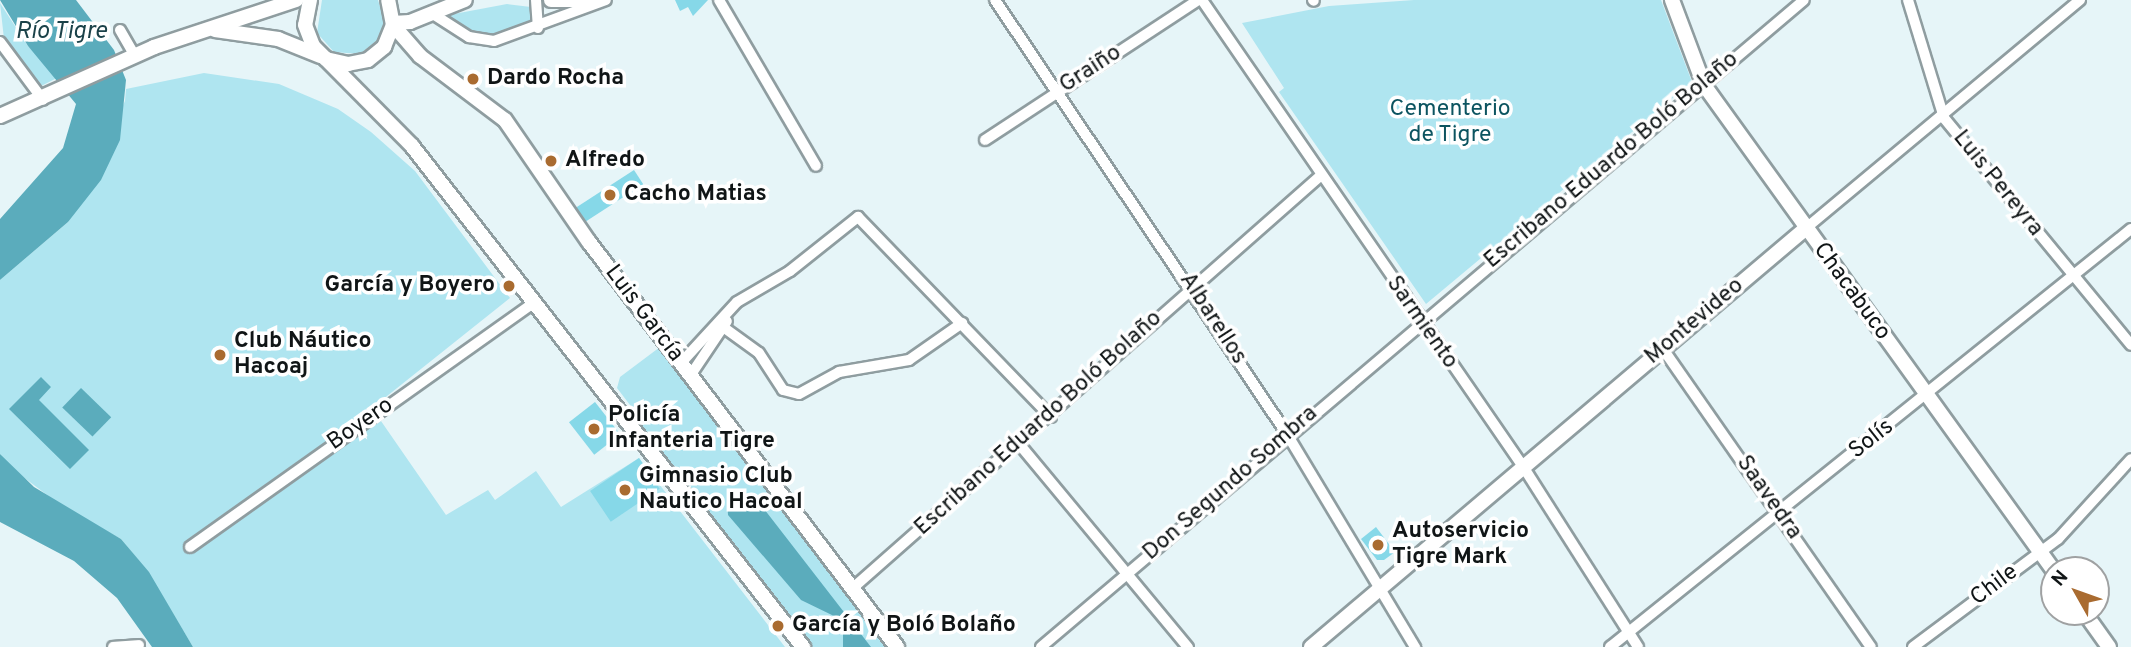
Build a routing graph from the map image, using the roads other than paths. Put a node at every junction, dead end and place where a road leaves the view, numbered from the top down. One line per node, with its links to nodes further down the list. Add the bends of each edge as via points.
1 (296, 0): 20 (main road)
2 (310, 0): 22 (main road, via 305,25)
3 (388, 0): 17 (main road)
4 (465, 0): 16 (main road)
5 (536, 0): 18 (street)
6 (551, 0): 7 (main road)
7 (585, 0)
8 (606, 0): 18 (street)
9 (719, 0): 30 (street)
10 (995, 0): 25 (street, Albarellos)
11 (1200, 0): 25 (street, Graiño); 31 (street, Sarmiento)
12 (1671, 0): 24 (main road, Chacabuco)
13 (1804, 0): 24 (street, Escribano Eduardo Boló Bolaño)
14 (1908, 0): 28 (street, Luis Pereyra)
15 (2080, 0): 28 (street, Montevideo)
16 (433, 14): 17 (main road); 18 (street, via 482,41)
17 (393, 24): 22 (main road, via 384,47 368,60 348,64); 42 (main road, Luis García, via 420,56 505,120)
18 (538, 27)
19 (120, 30): 23 (street)
20 (203, 30): 22 (main road, via 252,33); 23 (main road)
21 (0, 42): 26 (street)
22 (323, 58): 36 (main road, via 412,146)
23 (129, 59): 26 (main road)
24 (1704, 85): 32 (main road, Chacabuco); 37 (street, Escribano Eduardo Boló Bolaño)
25 (1057, 92): 29 (street, Graiño); 35 (street, Albarellos)
26 (43, 100): 27 (main road)
27 (0, 116)
28 (1944, 118): 32 (street, Montevideo); 34 (street, Luis Pereyra)
29 (985, 140)
30 (816, 166)
31 (1319, 177): 35 (street, Escribano Eduardo Boló Bolaño); 37 (street, Sarmiento)
32 (1805, 229): 41 (main road, Montevideo); 44 (main road, Chacabuco)
33 (2131, 229): 34 (street, Solís)
34 (2072, 277): 40 (street, Luis Pereyra); 44 (street, Solís)
35 (1192, 287): 45 (street, Escribano Eduardo Boló Bolaño); 46 (street, Albarellos)
36 (533, 303): 51 (street, Boyero); 61 (main road)
37 (1420, 321): 46 (street, Don Segundo Sombra); 49 (street, Sarmiento)
38 (962, 323): 39 (street, via 909,360 839,372 799,394 783,390 759,353); 39 (street, via 858,217 790,271 737,302); 45 (street)
39 (722, 326): 42 (street); 43 (street)
40 (2131, 345)
41 (1663, 349): 49 (main road, Montevideo); 50 (street, Saavedra)
42 (681, 364): 43 (main road, Luis García)
43 (690, 376): 55 (main road, Luis García)
44 (1928, 395): 50 (street, Solís); 52 (main road, Chacabuco)
45 (1051, 417): 47 (street, Escribano Eduardo Boló Bolaño)
46 (1287, 434): 54 (street, Don Segundo Sombra); 56 (street, Albarellos)
47 (1020, 445): 54 (street); 55 (street, Escribano Eduardo Boló Bolaño)
48 (2131, 459): 52 (street, Chile)
49 (1524, 468): 56 (main road, Montevideo); 59 (street, Sarmiento)
50 (1778, 513): 59 (street, Solís); 71 (street, Saavedra)
51 (190, 547)
52 (2040, 551): 53 (main road, Chacabuco); 72 (street, Chile)
53 (2044, 556)
54 (1128, 575): 65 (street, Don Segundo Sombra); 66 (street)
55 (854, 587): 57 (main road, Luis García)
56 (1381, 587): 67 (main road, Montevideo); 68 (street, Albarellos)
57 (879, 620): 63 (main road, Luis García); 64 (main road, Luis García)
58 (2094, 626): 73 (main road)
59 (1628, 632): 69 (street, Solís); 70 (street, Sarmiento)
60 (139, 645): 62 (street)
61 (797, 645)
62 (113, 647)
63 (897, 647)
64 (906, 647)
65 (1041, 647)
66 (1188, 647)
67 (1311, 647)
68 (1415, 647)
69 (1610, 647)
70 (1638, 647)
71 (1871, 647)
72 (1913, 647)
73 (2109, 647)

